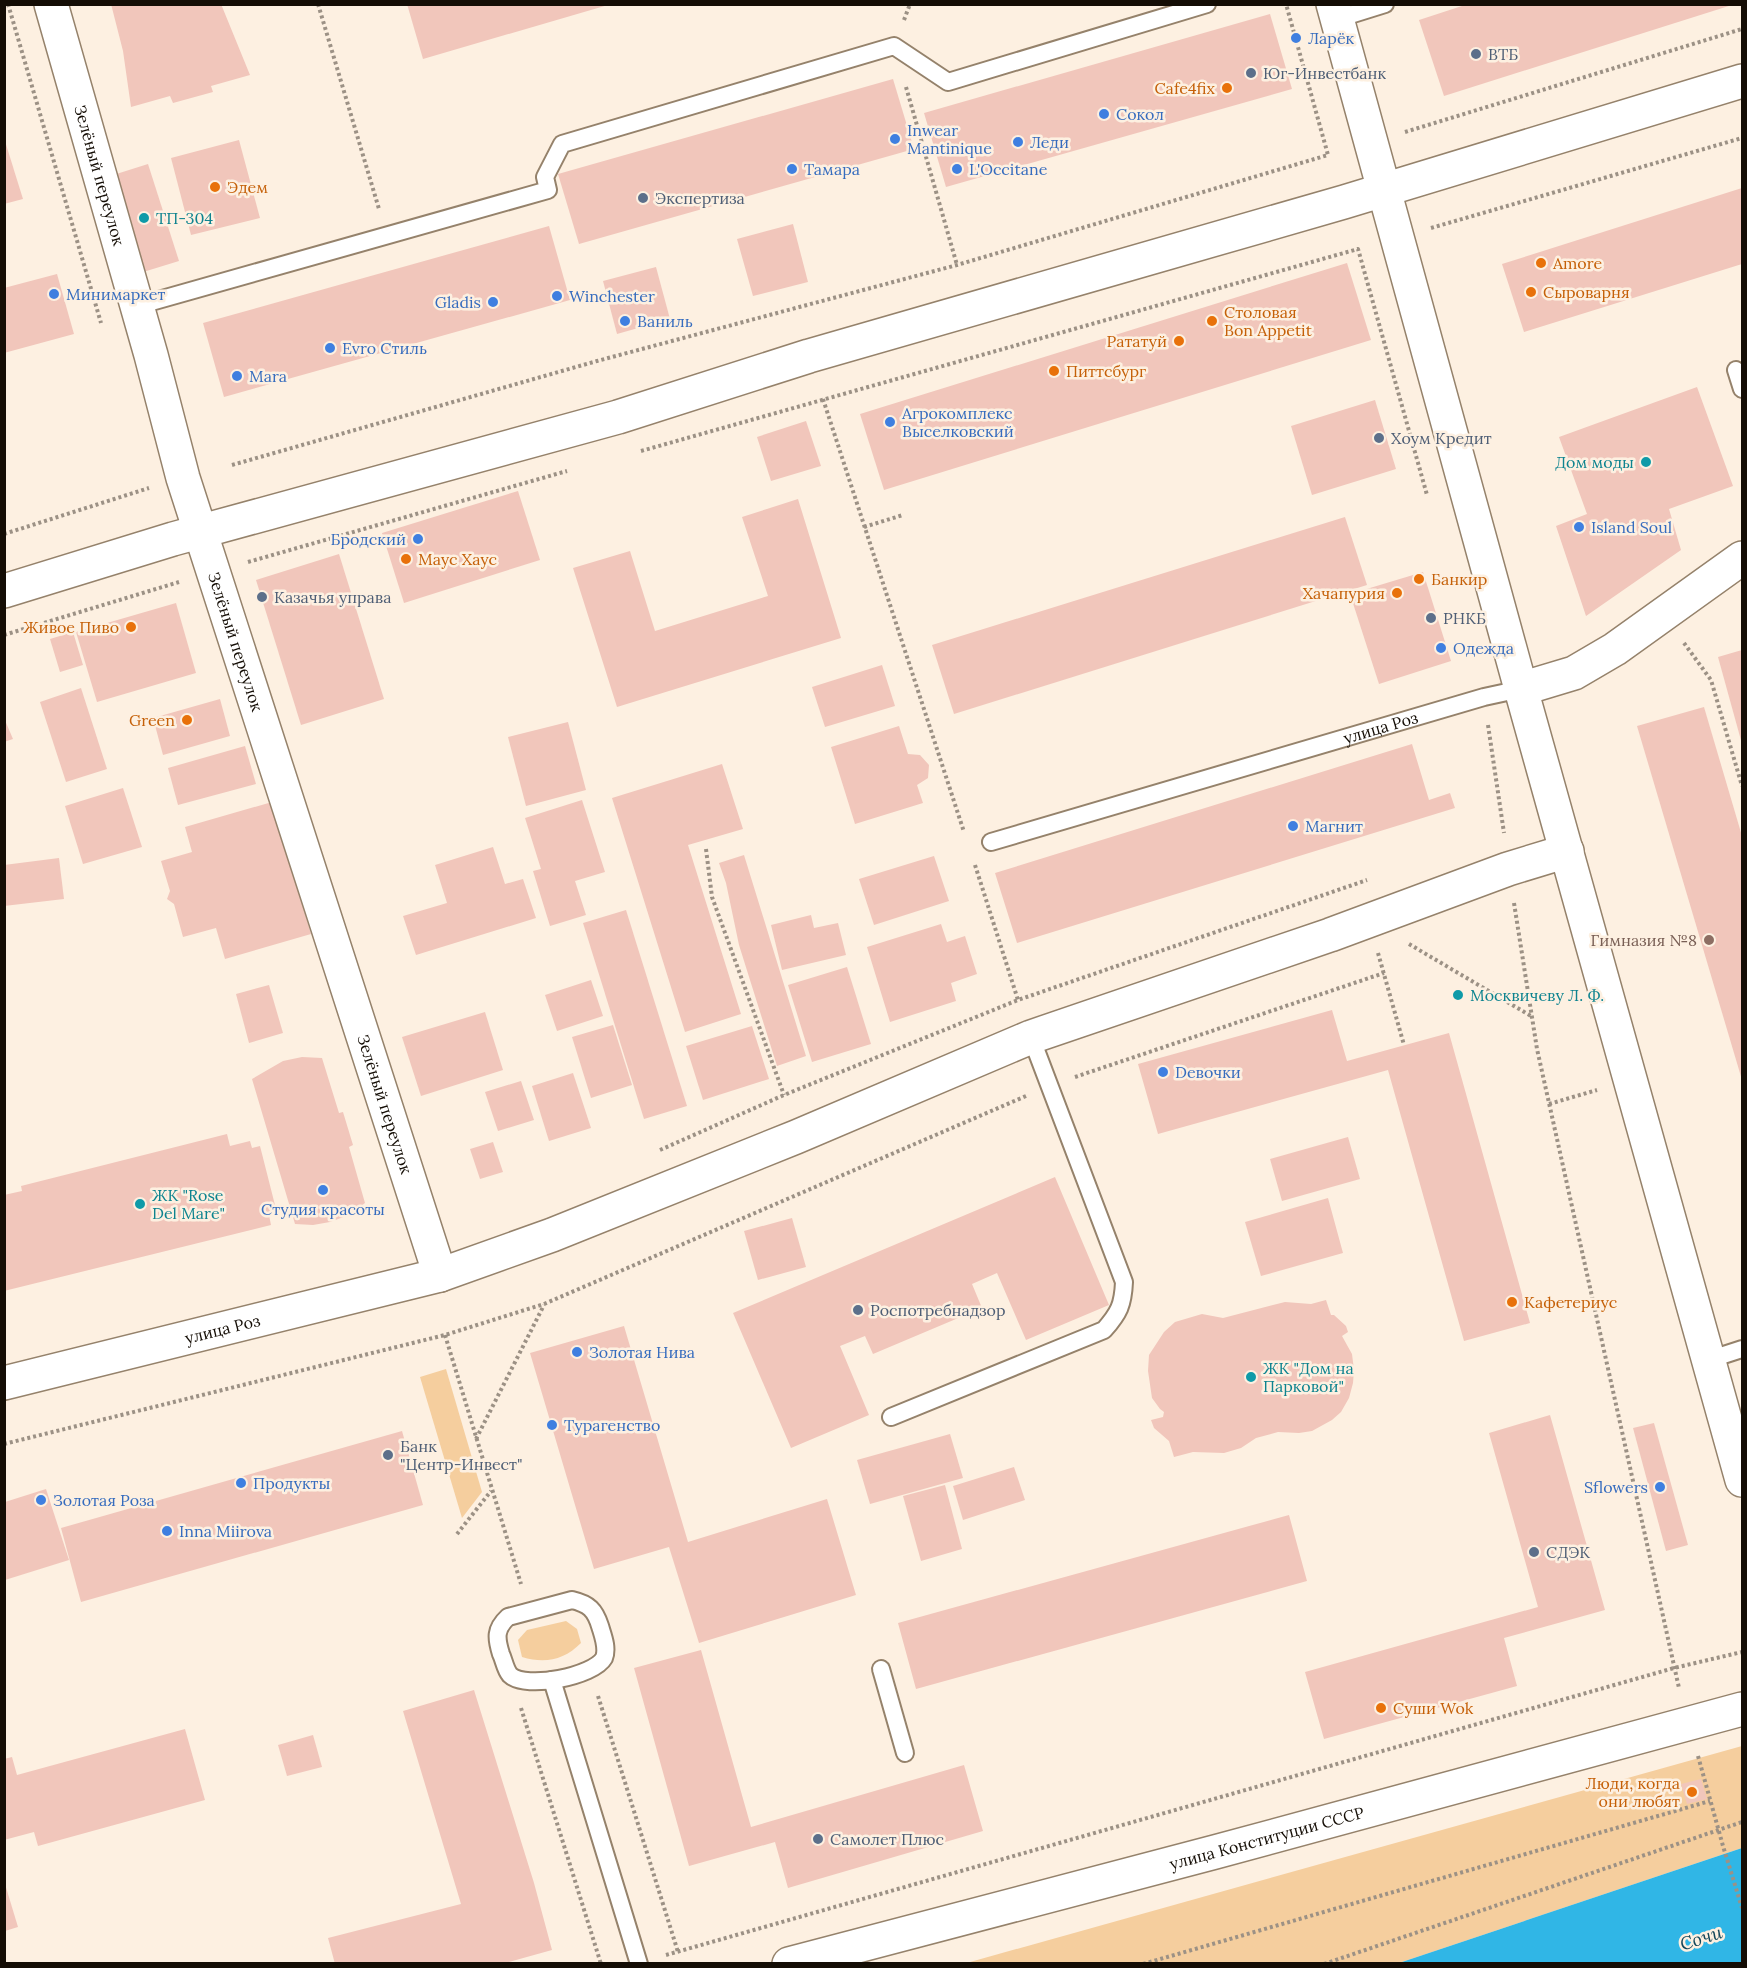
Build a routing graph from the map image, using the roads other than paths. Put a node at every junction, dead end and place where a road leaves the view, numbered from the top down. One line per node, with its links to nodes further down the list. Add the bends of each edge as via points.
1 (51, 4): 7 (street, Зелёный переулок)
2 (1207, 4): 7 (lane, via 948,82 894,46 562,144 545,177 548,190)
3 (1385, 4): 4 (lane)
4 (1335, 12): 6 (street)
5 (1743, 81): 6 (street)
6 (1383, 190): 10 (street, via 809,356 618,417); 13 (street)
7 (137, 306): 10 (street, Зелёный переулок)
8 (1736, 370): 9 (lane)
9 (1743, 389)
10 (201, 531): 12 (street); 17 (street, Зелёный переулок)
11 (1743, 558): 13 (street, улица Роз, via 1615,649 1574,673)
12 (4, 591)
13 (1521, 689): 14 (lane, улица Роз); 15 (street)
14 (992, 842)
15 (1567, 851): 16 (street, улица Роз); 19 (street)
16 (1031, 1037): 17 (street, улица Роз, via 563,1231); 21 (lane, via 1124,1282 1124,1298 1117,1315 1104,1330)
17 (440, 1275): 20 (street, улица Роз)
18 (1743, 1349): 19 (lane)
19 (1708, 1360): 22 (street)
20 (4, 1383)
21 (891, 1418)
22 (1743, 1480)
23 (881, 1669): 26 (lane)
24 (552, 1680): 24 (lane, via 590,1670 603,1659 605,1642 597,1615 589,1606 572,1600 508,1617 498,1628 497,1641 511,1676 520,1680); 27 (lane)
25 (1743, 1709): 28 (street, улица Конституции СССР)
26 (905, 1753)
27 (638, 1963)
28 (789, 1964)

